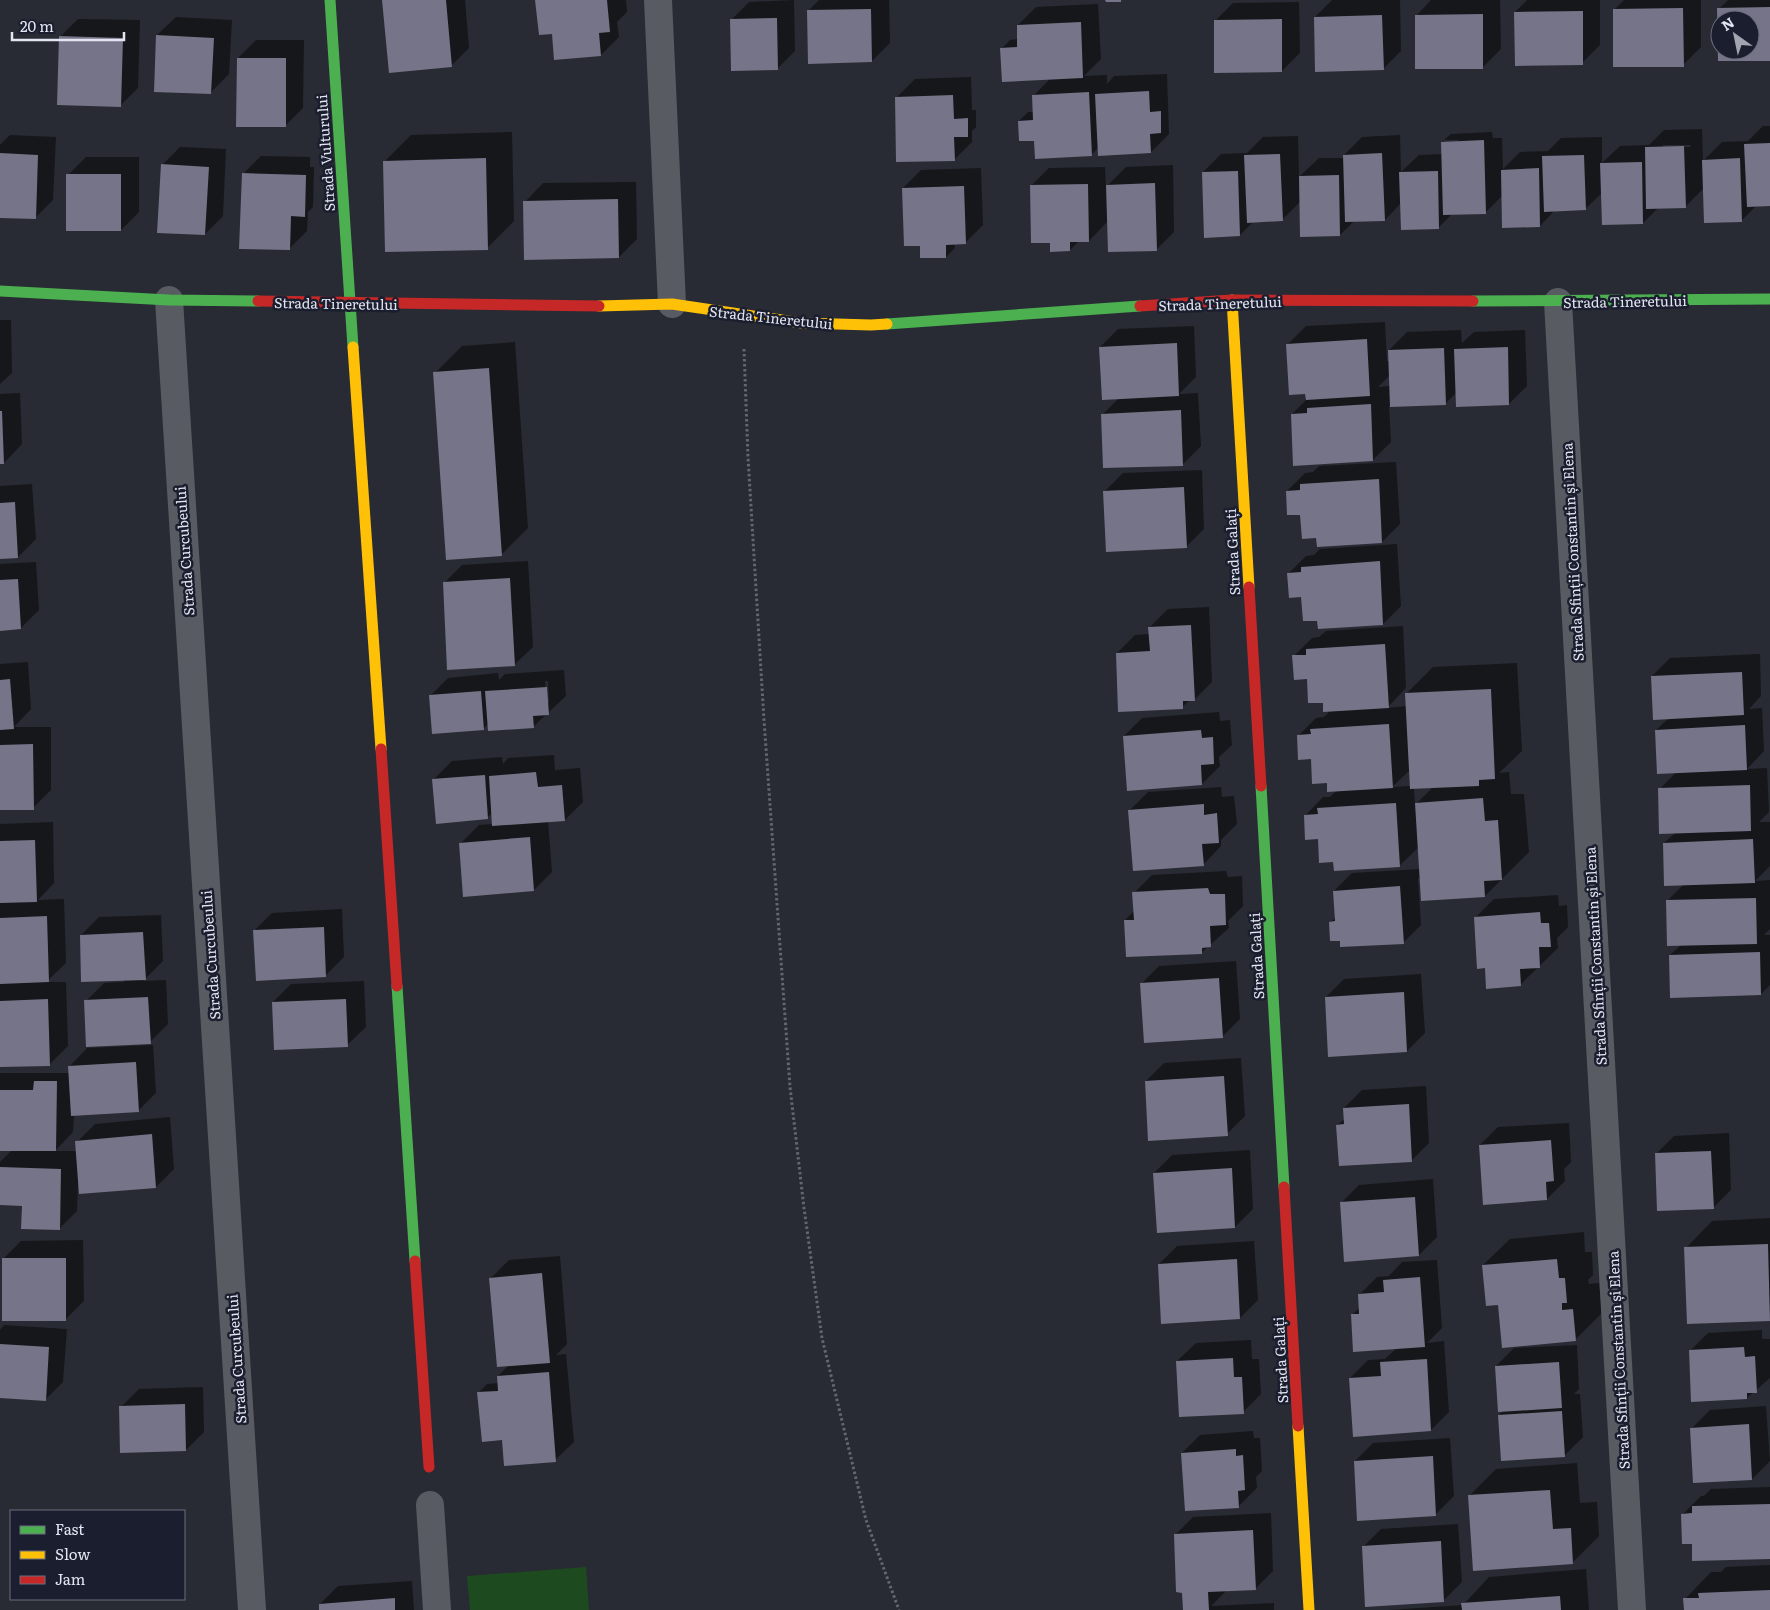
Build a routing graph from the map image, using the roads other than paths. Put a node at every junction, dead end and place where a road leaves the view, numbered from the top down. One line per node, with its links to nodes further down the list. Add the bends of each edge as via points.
1 (330, 0): 8 (street, Strada Vulturului)
2 (658, 0): 9 (street)
3 (0, 291): 5 (street, Strada Tineretului)
4 (1770, 299): 7 (street, Strada Tineretului)
5 (169, 300): 8 (street, Strada Tineretului); 12 (street, Strada Curcubeului)
6 (1232, 300): 7 (street, Strada Tineretului); 9 (street, Strada Tineretului, via 871,326 802,323); 14 (street, Strada Galați)
7 (1558, 302): 15 (street, Strada Sfinții Constantin și Elena)
8 (350, 303): 9 (street, Strada Tineretului); 10 (street, Strada Vulturului)
9 (672, 304)
10 (429, 1467)
11 (430, 1505): 13 (street)
12 (252, 1610)
13 (437, 1610)
14 (1309, 1610)
15 (1632, 1610)

